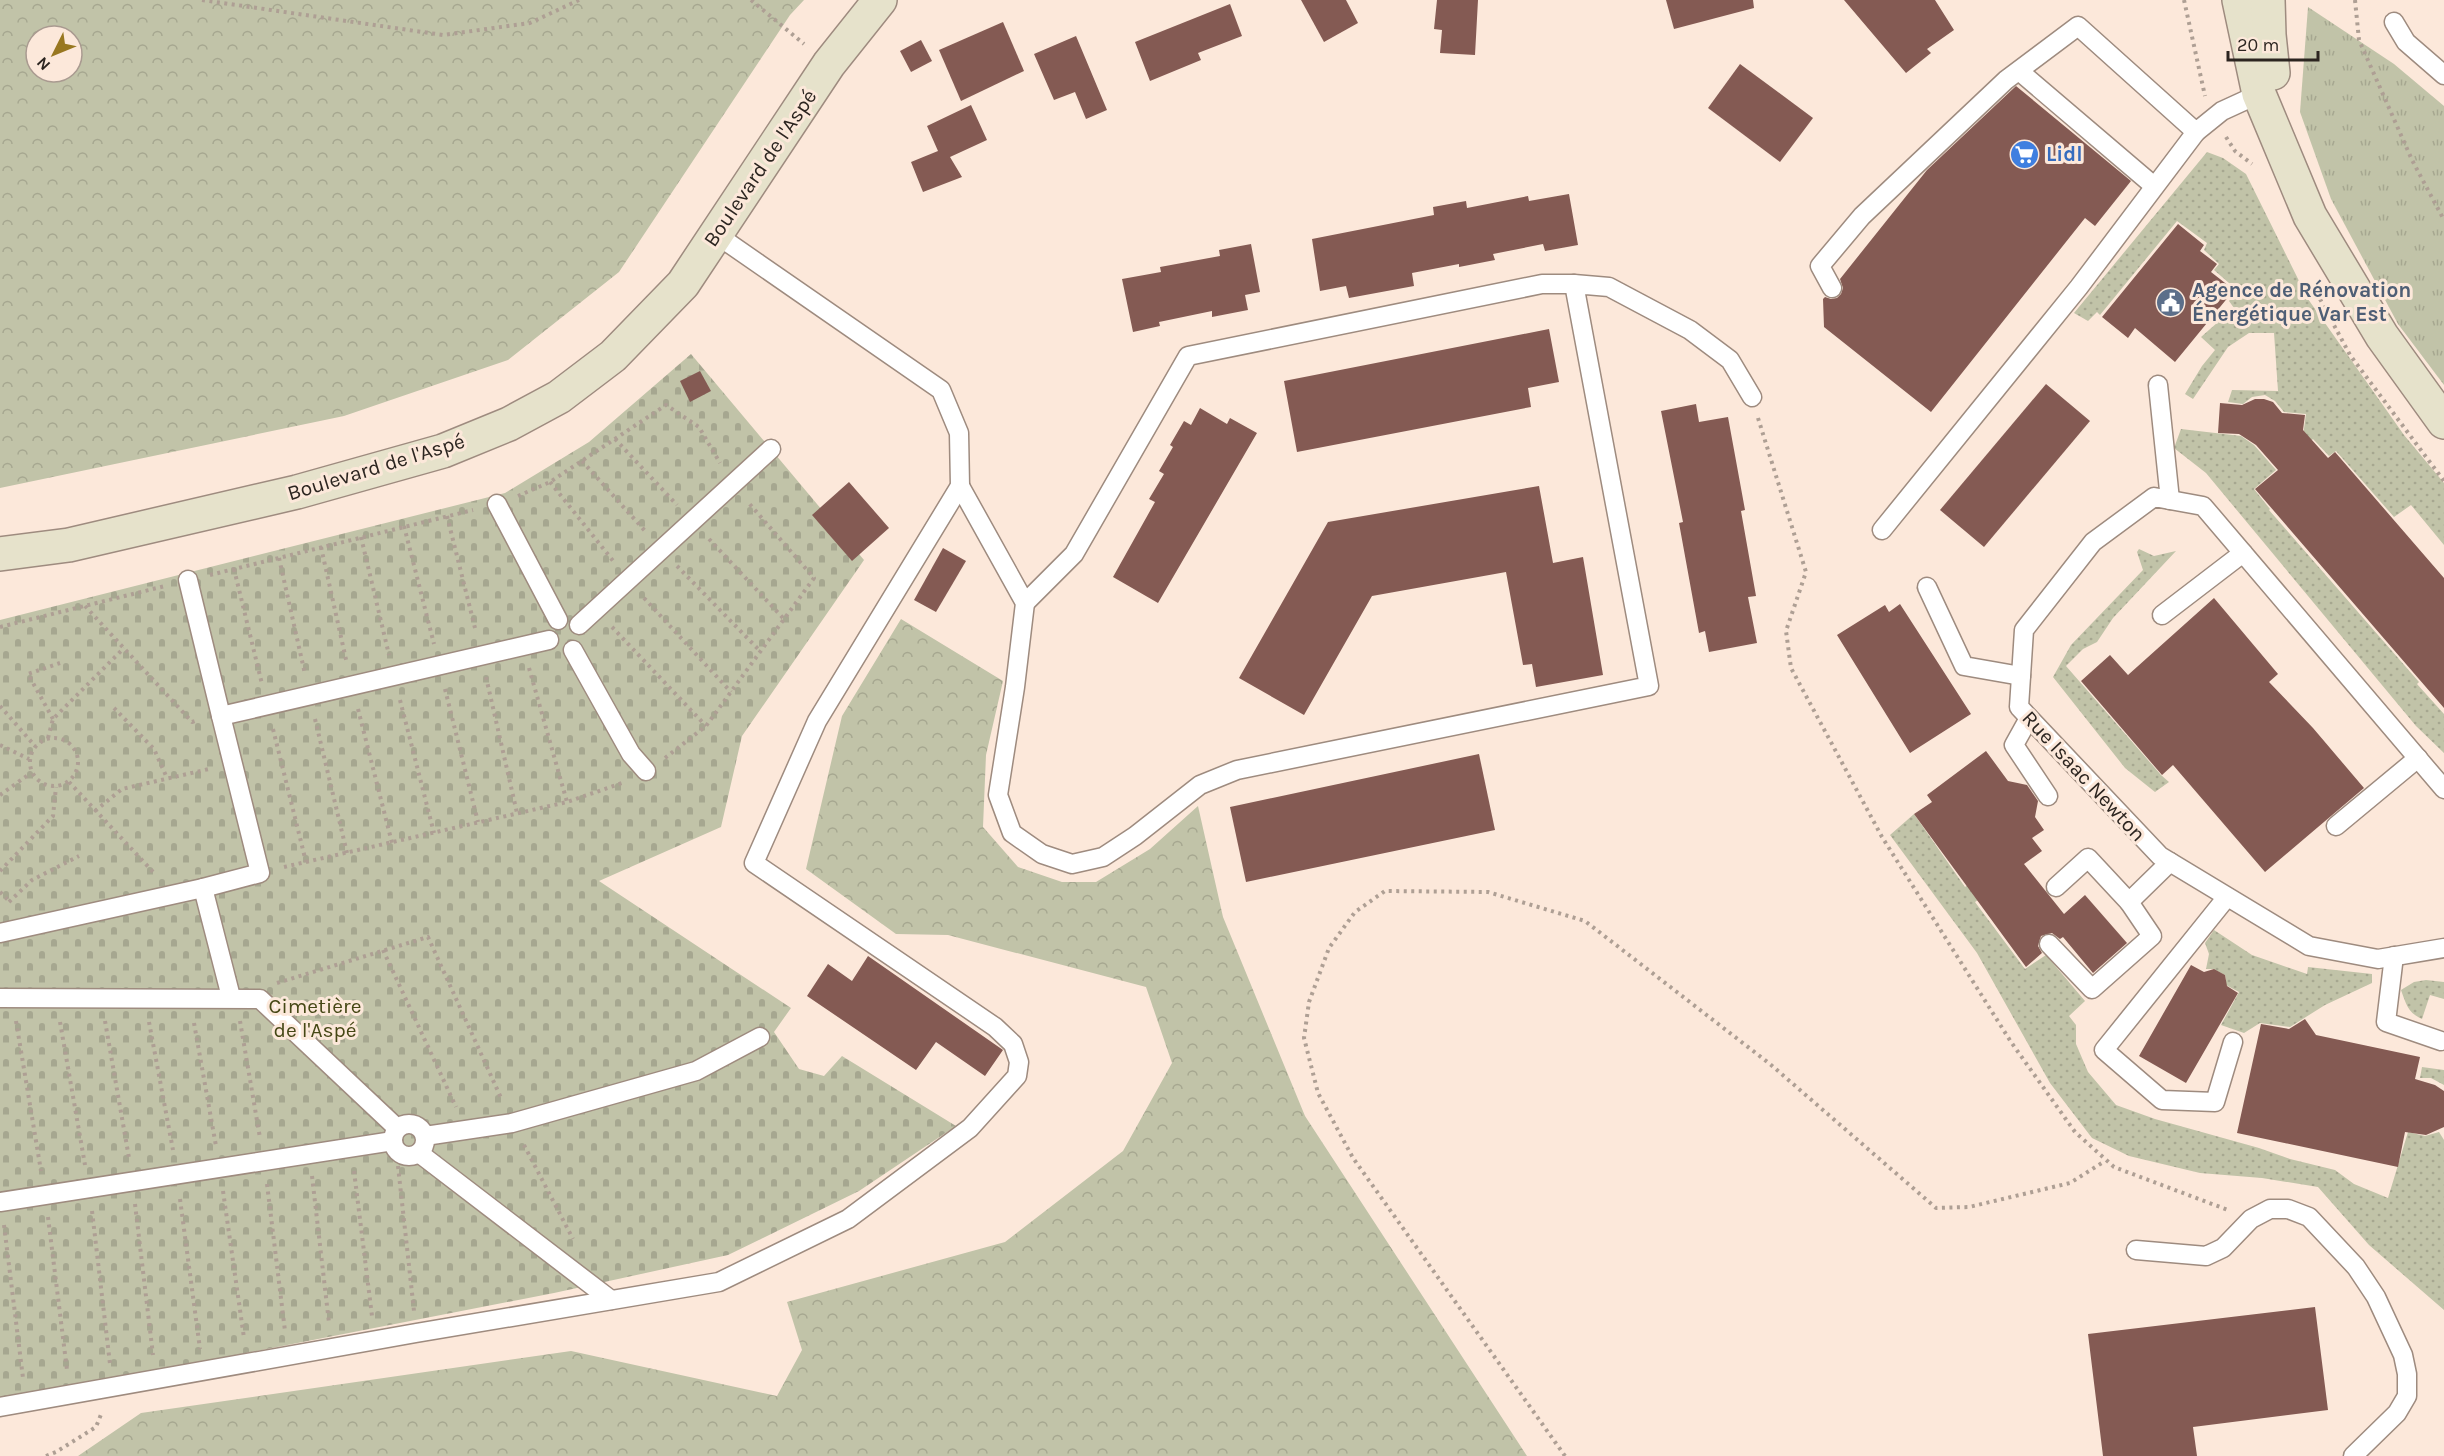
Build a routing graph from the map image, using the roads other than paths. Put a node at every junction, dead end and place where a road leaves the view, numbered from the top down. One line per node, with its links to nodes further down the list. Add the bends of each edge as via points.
1 (880, 0): 11 (main road, Boulevard de l'Aspé, via 829,64)
2 (2239, 0): 7 (main road)
3 (2268, 0): 9 (main road, via 2274,80)
4 (2394, 22): 6 (lane, via 2406,42)
5 (2019, 70): 8 (lane, via 2078,26); 10 (lane); 13 (lane, via 1862,216 1820,266)
6 (2444, 75)
7 (2259, 94): 8 (lane, via 2222,111); 9 (main road)
8 (2196, 132): 10 (lane)
9 (2287, 158): 16 (main road, via 2310,216 2382,336)
10 (2154, 186): 21 (lane, via 2079,287)
11 (717, 235): 18 (lane, via 941,390 959,433); 23 (main road, Boulevard de l'Aspé, via 683,284 613,356 559,397 509,424 443,451 297,492 69,545)
12 (1574, 284): 15 (lane, via 1609,287 1690,330 1730,360); 26 (lane, via 1542,284 1188,356 1074,554); 26 (lane, via 1649,686 1237,770 1200,785 1103,857 1072,864 1042,854 1012,833 998,795)
13 (1832, 288)
14 (2158, 385): 19 (lane)
15 (1752, 398)
16 (2444, 422)
17 (771, 449): 29 (lane)
18 (960, 486): 26 (lane); 58 (lane, via 817,722 754,863 995,1027 1013,1044 1019,1062 1017,1076 970,1128 849,1219 719,1282)
19 (2170, 500): 22 (lane, Rue Isaac Newton, via 2203,506); 32 (lane, Rue Isaac Newton, via 2154,497 2093,542 2024,630)
20 (497, 504): 28 (lane)
21 (1882, 530)
22 (2243, 553): 27 (lane); 35 (lane, Rue Isaac Newton)
23 (0, 554)
24 (188, 580): 33 (lane)
25 (1927, 587): 32 (lane, via 1964,666)
26 (1025, 603)
27 (2162, 615)
28 (558, 620): 29 (lane, via 569,619); 30 (lane, via 550,629)
29 (579, 625): 31 (lane, via 582,639)
30 (549, 640): 31 (lane, via 559,651); 33 (lane)
31 (573, 650): 36 (lane, via 631,754)
32 (2021, 676): 34 (lane, Rue Isaac Newton, via 2019,707)
33 (221, 716): 42 (lane, via 260,873)
34 (2029, 718): 38 (lane, via 2014,745); 40 (lane, Rue Isaac Newton)
35 (2418, 758): 37 (lane, Rue Isaac Newton); 39 (lane)
36 (646, 771)
37 (2444, 789)
38 (2048, 796)
39 (2336, 826)
40 (2170, 862): 43 (lane, Rue Isaac Newton); 44 (lane)
41 (2056, 886): 44 (lane, via 2088,858)
42 (204, 888): 45 (lane); 50 (lane)
43 (2228, 897): 48 (lane, Rue Isaac Newton, via 2309,946 2378,959); 53 (lane, via 2104,1050 2162,1101 2215,1102)
44 (2129, 902): 46 (lane, via 2152,936 2092,989)
45 (0, 933)
46 (2049, 944)
47 (2444, 948): 48 (lane, Rue Isaac Newton)
48 (2394, 957): 52 (lane, via 2386,1022)
49 (0, 998): 50 (lane)
50 (231, 998): 54 (lane, via 261,999)
51 (760, 1037): 55 (lane, via 696,1071)
52 (2441, 1041)
53 (2233, 1042)
54 (397, 1141): 55 (lane, via 413,1156); 55 (lane, via 405,1125 413,1125 420,1129); 56 (lane)
55 (422, 1145): 58 (lane)
56 (1, 1202)
57 (2136, 1251): 60 (lane, via 2206,1256 2223,1248 2251,1219 2270,1209 2288,1209 2310,1217 2356,1267 2376,1297 2403,1355 2407,1374 2407,1396 2397,1413)
58 (611, 1300): 59 (lane)
59 (0, 1407)
60 (2353, 1456)

